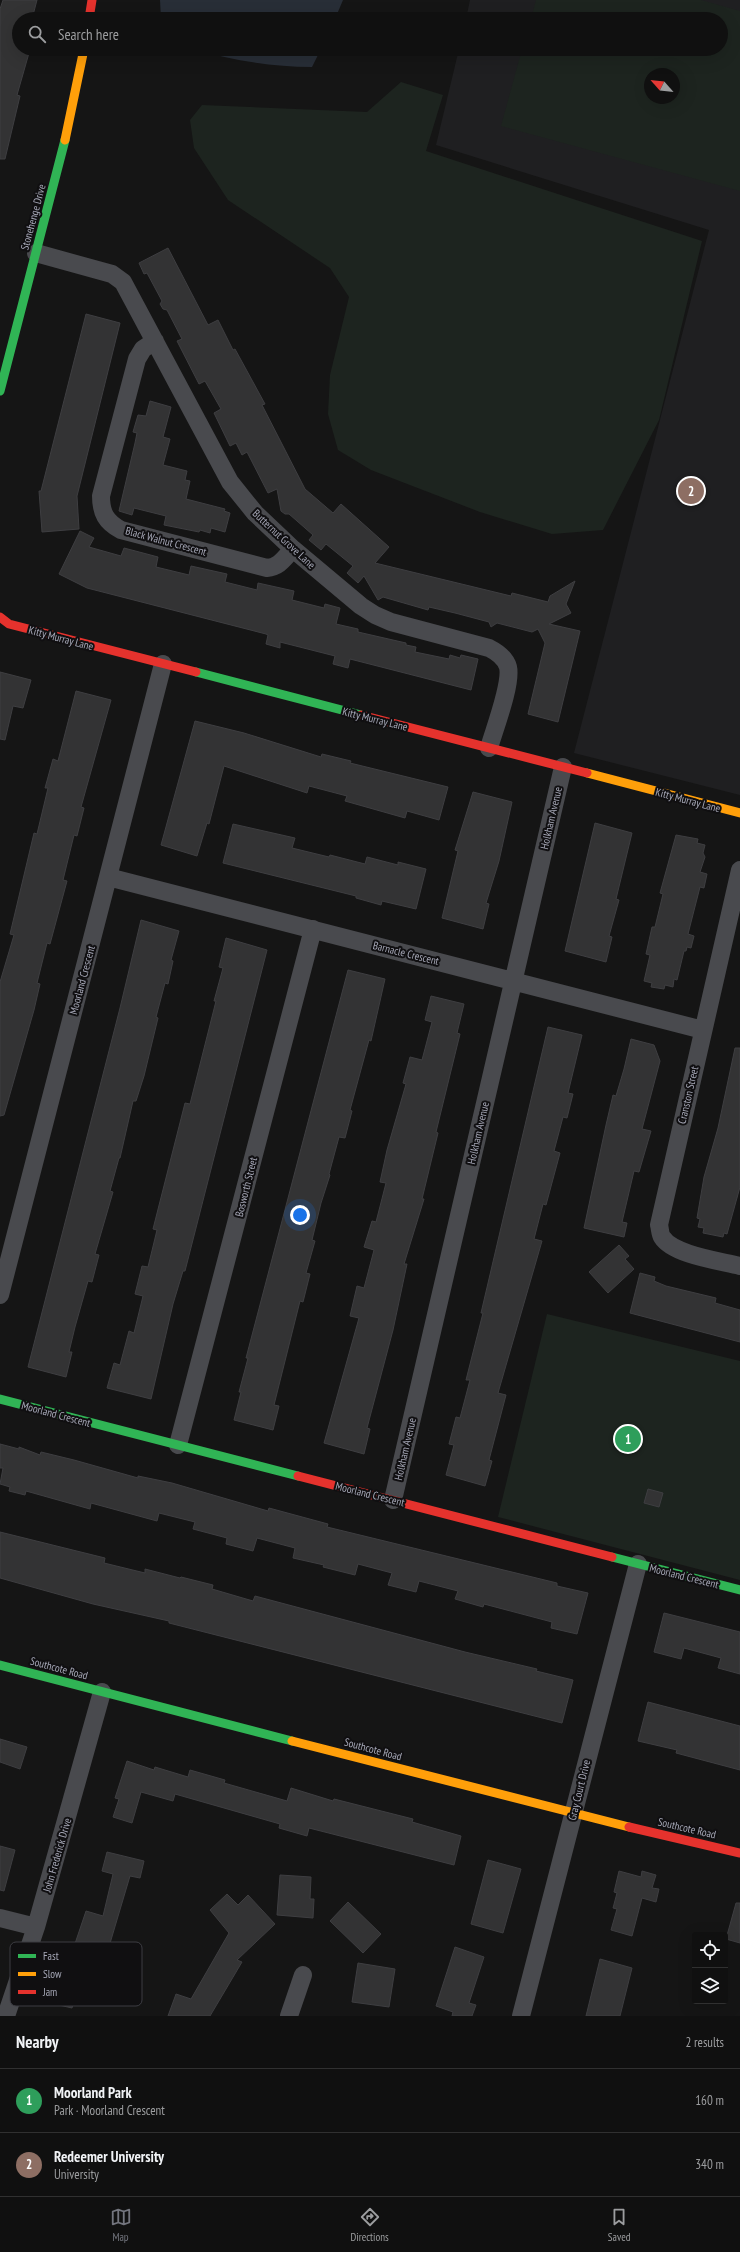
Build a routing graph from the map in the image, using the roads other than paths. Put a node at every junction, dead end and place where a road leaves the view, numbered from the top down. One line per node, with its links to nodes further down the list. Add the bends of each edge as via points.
1 (92, 0): 2 (street)
2 (90, 12)
3 (83, 56): 4 (street, Stonehenge Drive, via 71,118)
4 (36, 253): 5 (street, Butternut Grove Lane, via 112,274 128,289); 6 (street, Stonehenge Drive)
5 (155, 341): 7 (street, Butternut Grove Lane, via 230,482 255,513); 7 (street, Black Walnut Crescent, via 143,349 137,359 101,496 101,508 105,518 121,530 267,568 280,563)
6 (0, 391)
7 (293, 549): 10 (street, Butternut Grove Lane, via 375,615 391,622 489,648 501,655 508,666 509,678)
8 (3, 622): 9 (street, Kitty Murray Lane)
9 (163, 664): 10 (street, Kitty Murray Lane); 14 (street, Moorland Crescent)
10 (489, 748): 11 (street, Kitty Murray Lane)
11 (563, 767): 12 (street, Kitty Murray Lane); 16 (street, Holkham Avenue)
12 (740, 813)
13 (740, 870): 17 (street, Cranston Street)
14 (108, 877): 15 (street, Barnacle Crescent); 19 (street, Moorland Crescent)
15 (313, 929): 16 (street, Barnacle Crescent); 21 (street, Bosworth Street)
16 (513, 980): 17 (street, Barnacle Crescent); 22 (street, Holkham Avenue)
17 (703, 1030): 18 (street, Cranston Street, via 659,1225 662,1236 670,1245)
18 (740, 1266)
19 (0, 1295)
20 (0, 1399): 21 (street, Moorland Crescent)
21 (178, 1446): 22 (street, Moorland Crescent)
22 (393, 1500): 23 (street, Moorland Crescent)
23 (638, 1564): 24 (street, Moorland Crescent); 27 (street, Gray Court Drive)
24 (740, 1590)
25 (0, 1665): 26 (street, Southcote Road)
26 (102, 1692): 27 (street, Southcote Road); 30 (street, John Frederick Drive)
27 (573, 1814): 28 (street, Southcote Road); 36 (street, Gray Court Drive)
28 (740, 1853)
29 (0, 1918): 30 (street)
30 (36, 1927): 31 (street, John Frederick Drive)
31 (31, 1942)
32 (303, 1975): 35 (street)
33 (10, 2004): 34 (street, John Frederick Drive)
34 (6, 2016)
35 (289, 2016)
36 (521, 2016)

